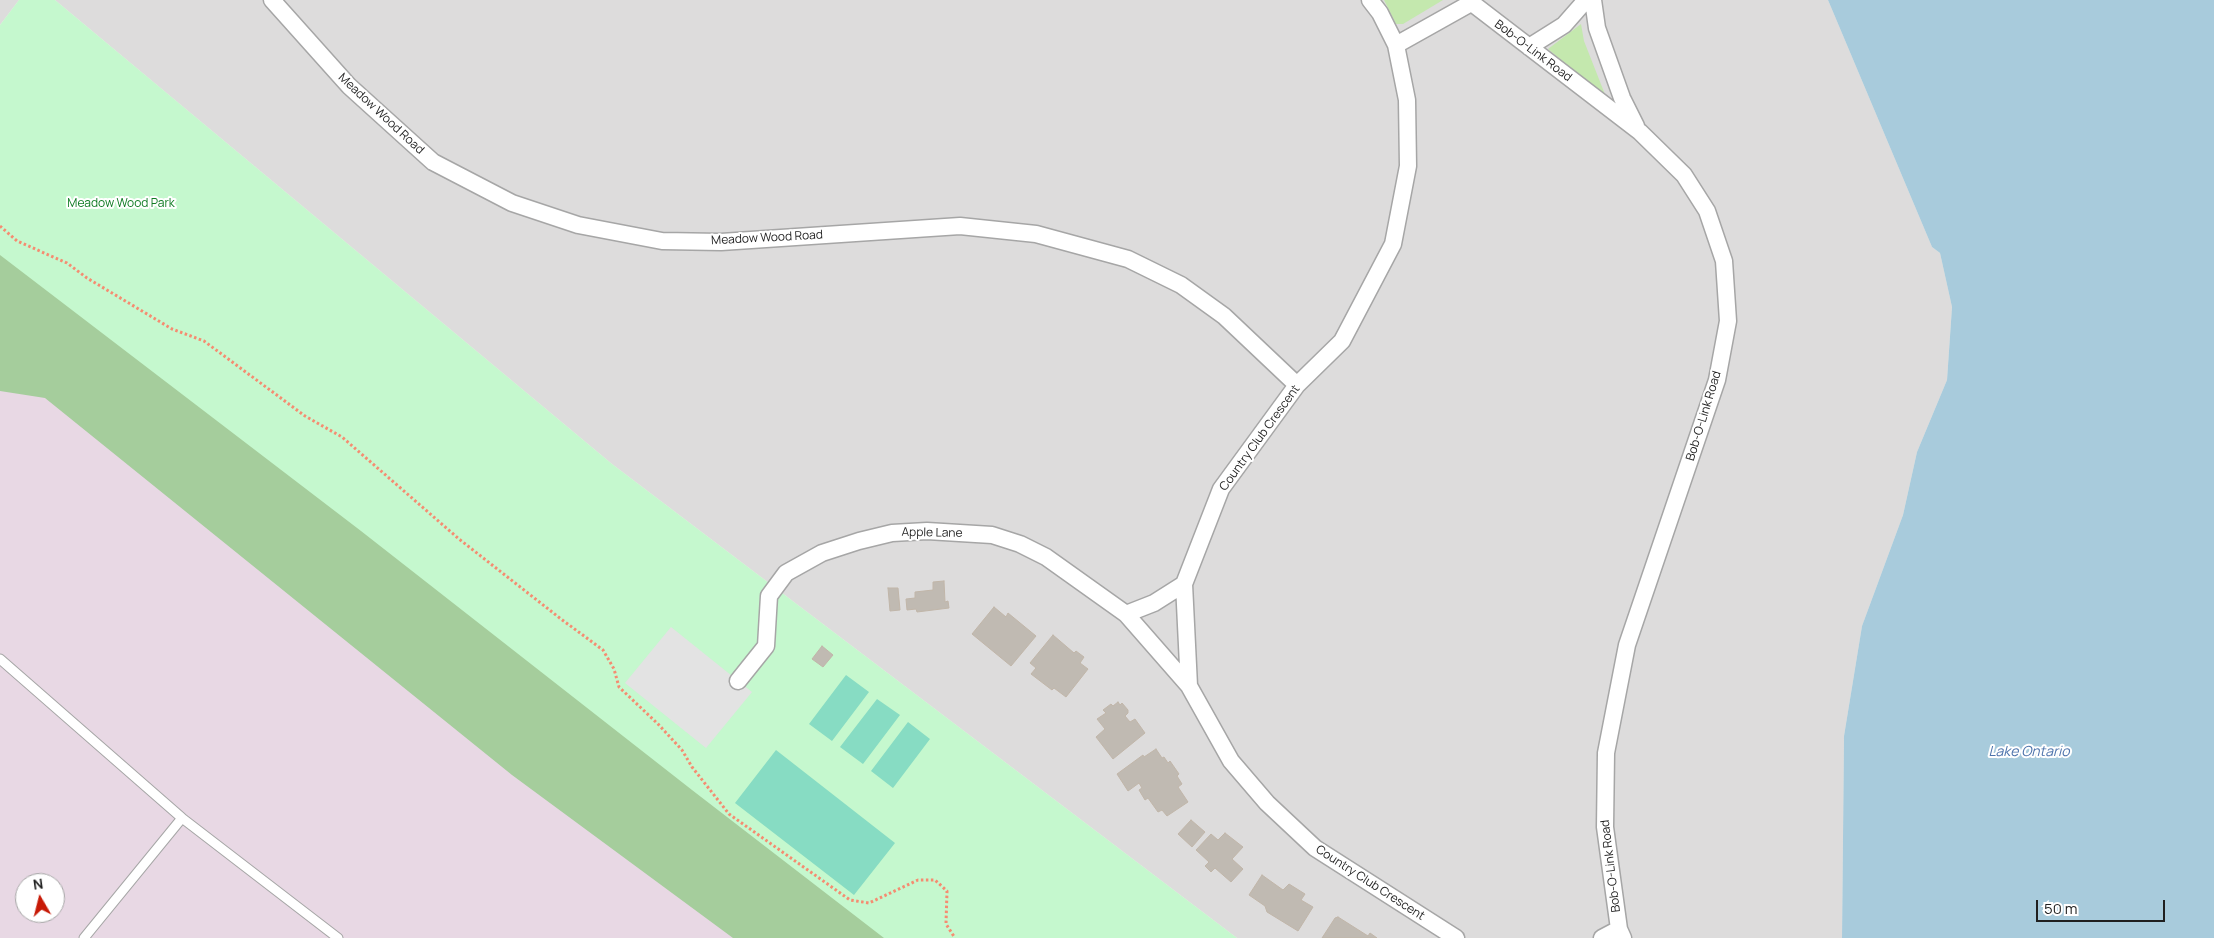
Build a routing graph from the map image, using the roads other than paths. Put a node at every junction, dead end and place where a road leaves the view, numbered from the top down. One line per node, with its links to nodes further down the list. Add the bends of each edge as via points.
1 (272, 0): 9 (street, Meadow Wood Road, via 349,86 433,162 512,203 578,226 662,241 721,242 960,226 1036,234 1128,259 1181,285 1224,316)
2 (1370, 0): 6 (street, Country Club Crescent)
3 (1586, 0): 7 (street, via 1564,25)
4 (1593, 0): 8 (street, via 1597,28 1622,98)
5 (1469, 2): 6 (street, Bob-O-Link Road); 7 (street, Bob-O-Link Road)
6 (1396, 45): 9 (street, Country Club Crescent, via 1407,100 1408,166 1393,244 1342,341)
7 (1529, 47): 8 (street, Bob-O-Link Road)
8 (1640, 132): 16 (street, Bob-O-Link Road, via 1684,175 1707,211 1724,261 1728,322 1717,380 1627,646 1606,753 1605,827)
9 (1297, 385): 10 (street, Country Club Crescent, via 1221,489)
10 (1184, 584): 11 (street, via 1154,603); 14 (street, Country Club Crescent)
11 (1126, 614): 13 (street, Apple Lane, via 1046,557 1020,544 992,535 927,530 892,533 822,553 786,573 769,596 766,646); 14 (street, Apple Lane)
12 (0, 659): 15 (lane)
13 (738, 681)
14 (1189, 686): 19 (street, Country Club Crescent, via 1231,761 1267,804 1315,848)
15 (182, 818): 17 (lane); 18 (lane)
16 (1621, 934): 20 (street)
17 (84, 938)
18 (338, 938)
19 (1456, 938)
20 (1602, 938)

